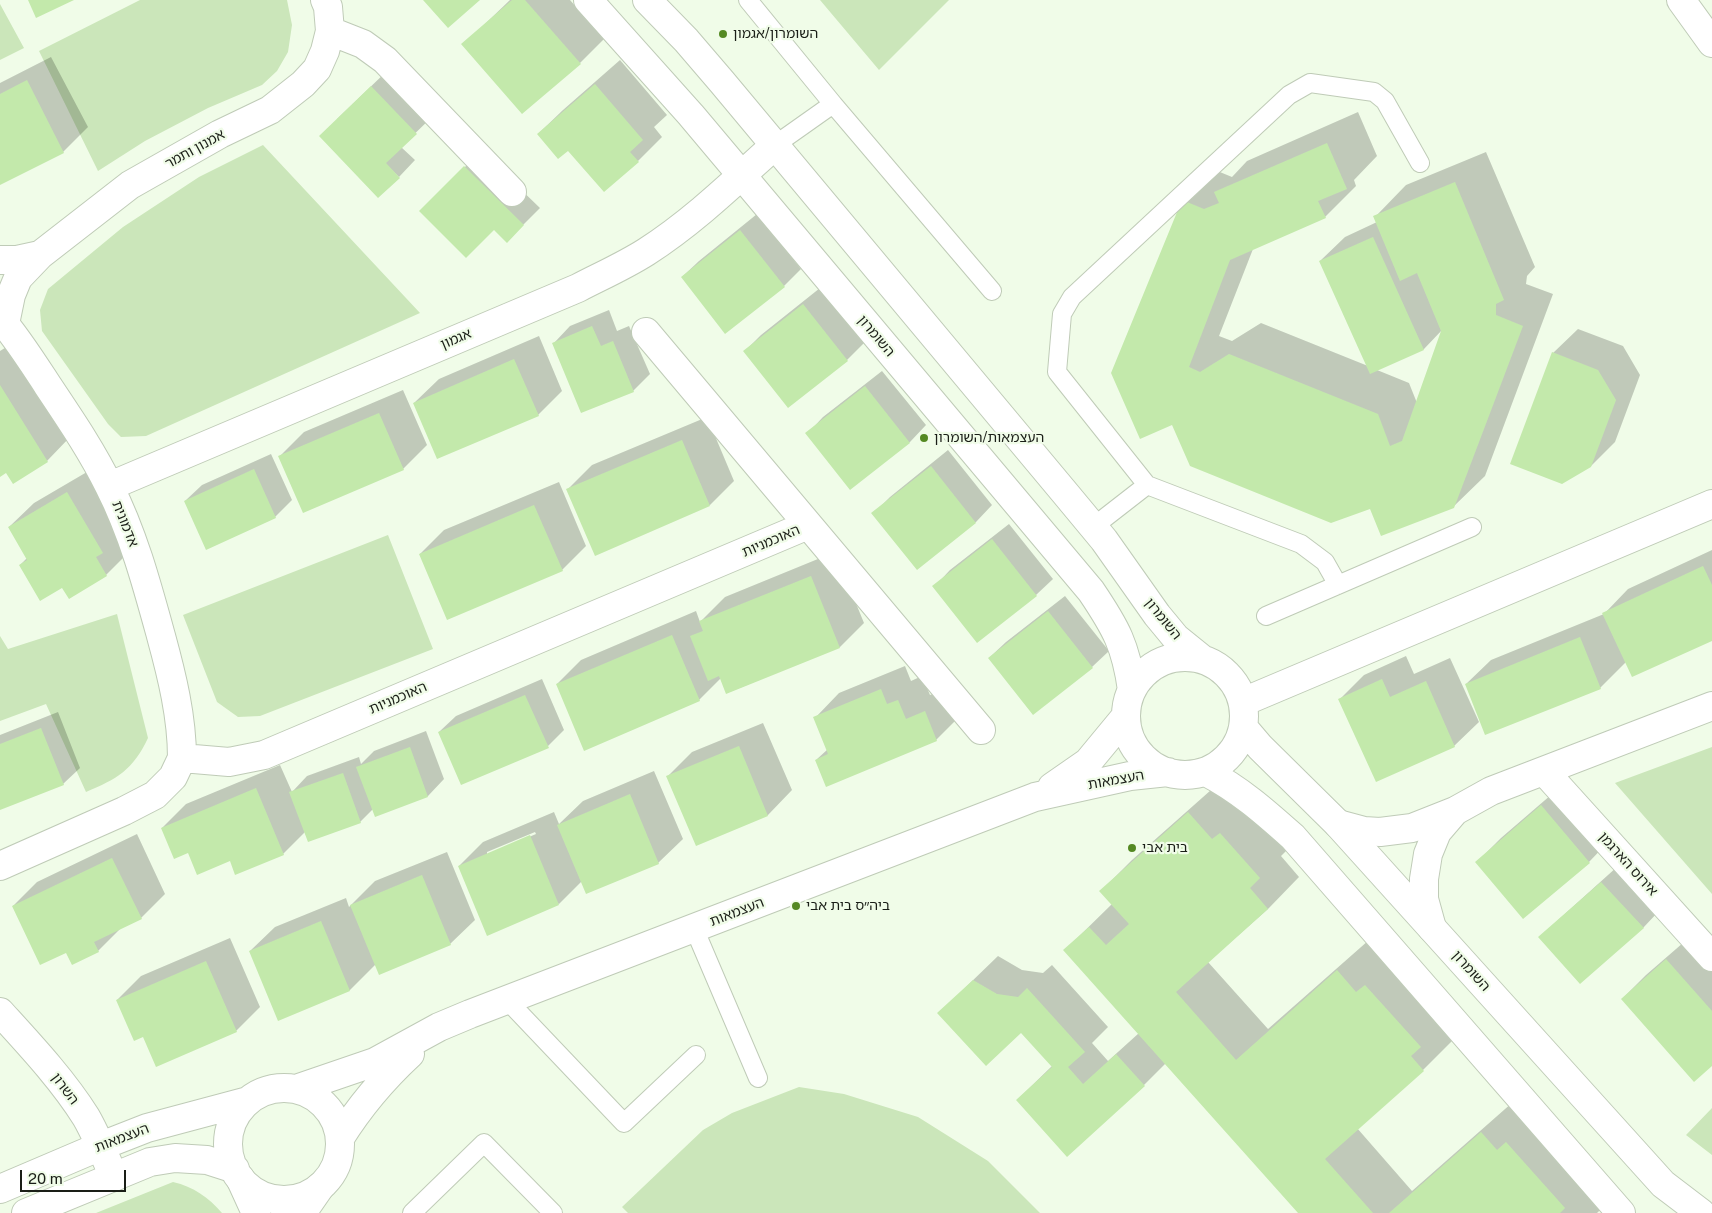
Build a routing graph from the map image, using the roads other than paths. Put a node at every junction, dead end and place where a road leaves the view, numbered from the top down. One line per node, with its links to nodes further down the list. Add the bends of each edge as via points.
1 (325, 0): 6 (street, אמנון ותמר)
2 (588, 0): 11 (street, השומרון)
3 (647, 0): 9 (street, השומרון, via 686,40)
4 (748, 0): 8 (lane)
5 (1681, 0): 7 (street)
6 (330, 31): 12 (street, via 363,44 385,60); 13 (street, אמנון ותמר, via 317,69 290,95 270,110 130,185)
7 (1712, 43)
8 (833, 104): 9 (lane); 15 (lane)
9 (775, 145): 11 (street, אגמון); 22 (street, השומרון)
10 (1420, 163): 18 (lane, via 1385,101 1374,92 1310,82 1289,95 1072,297 1062,314 1058,372)
11 (742, 175): 19 (street, אגמון, via 646,252 585,284); 27 (street, השומרון, via 1091,591 1122,642)
12 (512, 192)
13 (40, 255): 14 (street, אמנון ותמר); 16 (street, אמנון ותמר, via 18,278)
14 (0, 260)
15 (992, 291)
16 (3, 321): 19 (street, אדמונית, via 86,443)
17 (646, 332): 21 (street, האוכמניות)
18 (1146, 485): 22 (lane); 24 (lane, via 1301,544 1325,562)
19 (110, 486): 32 (street, אדמונית, via 138,556 164,647 177,705)
20 (1712, 504): 29 (street)
21 (808, 525): 31 (street, האוכמניות); 32 (street, האוכמניות, via 264,755 229,762)
22 (1093, 527): 26 (street, השומרון, via 1176,638)
23 (1472, 527): 24 (lane)
24 (1338, 584): 25 (lane)
25 (1266, 616)
26 (1202, 659): 27 (street, via 1188,657 1162,661 1150,668); 29 (street, via 1227,675 1237,688)
27 (1132, 690): 30 (street)
28 (1712, 706): 33 (street)
29 (1243, 714): 35 (street, via 1241,736 1234,751 1221,764); 38 (street, השומרון, via 1260,747)
30 (1126, 716): 34 (street, via 1127,730 1140,754 1150,764); 36 (street, העצמאות, via 1088,762)
31 (981, 730)
32 (182, 758): 39 (street, via 173,777 155,795)
33 (1544, 771): 37 (street); 42 (street, אירוס הארגמן)
34 (1168, 772): 35 (street, via 1191,776); 36 (street, העצמאות, via 1130,776)
35 (1206, 772): 61 (street, via 1244,795 1292,836)
36 (1035, 797): 40 (street, העצמאות)
37 (1455, 810): 38 (street, via 1412,828 1380,832); 41 (street, via 1437,832 1428,854 1424,899)
38 (1338, 824): 41 (street, השומרון)
39 (0, 866)
40 (694, 928): 43 (street, העצמאות); 47 (lane)
41 (1432, 928): 62 (street, השומרון, via 1663,1184)
42 (1712, 957)
43 (507, 1000): 45 (street, העצמאות); 46 (lane, via 624,1123)
44 (0, 1012): 51 (street, השרון, via 73,1098)
45 (438, 1027): 48 (street, העצמאות, via 375,1062); 50 (street, העצמאות, via 387,1075)
46 (696, 1054)
47 (758, 1078)
48 (296, 1089): 49 (street, via 262,1092); 50 (street, via 325,1105 335,1120)
49 (248, 1101): 51 (street, העצמאות, via 147,1128); 52 (street, via 237,1113 230,1129 228,1146)
50 (340, 1138): 54 (street, via 339,1156 332,1173)
51 (100, 1146): 53 (street, השרון); 55 (street, העצמאות)
52 (237, 1173): 53 (street, via 207,1160 175,1158 150,1162); 54 (street, via 253,1190 268,1197 286,1200 304,1196); 58 (street)
53 (114, 1177): 57 (street)
54 (320, 1187): 59 (street)
55 (0, 1189)
56 (421, 1210): 60 (lane, via 484,1143)
57 (26, 1213)
58 (256, 1213)
59 (302, 1213)
60 (553, 1213)
61 (1621, 1213)
62 (1701, 1213)

